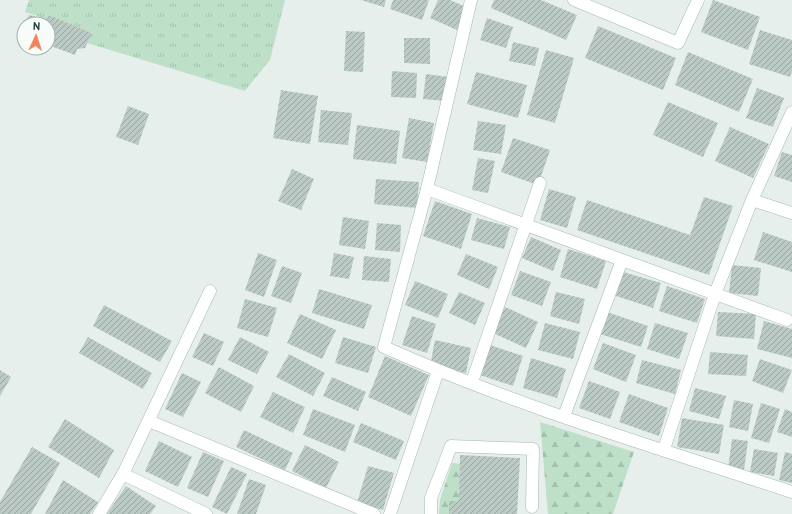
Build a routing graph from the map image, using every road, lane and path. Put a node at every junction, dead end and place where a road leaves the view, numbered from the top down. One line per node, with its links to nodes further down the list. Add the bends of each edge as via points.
1 (471, 0): 6 (street)
2 (574, 0): 3 (street, via 678,43)
3 (698, 0)
4 (792, 114): 7 (street)
5 (540, 183): 9 (street)
6 (427, 189): 9 (street); 14 (street, via 384,347)
7 (752, 200): 8 (street); 12 (street)
8 (792, 213)
9 (524, 224): 10 (street); 15 (street)
10 (622, 260): 12 (street); 16 (street)
11 (210, 291): 17 (street)
12 (715, 294): 13 (street); 18 (street)
13 (787, 320)
14 (438, 371): 15 (street); 25 (street)
15 (472, 382): 16 (street)
16 (564, 416): 18 (street)
17 (149, 421): 19 (street); 24 (street)
18 (664, 450): 20 (street)
19 (123, 474): 22 (street); 23 (street)
20 (792, 492)
21 (532, 507): 26 (street, via 533,449 451,446 431,498)
22 (98, 514)
23 (206, 514)
24 (374, 514)
25 (390, 514)
26 (431, 514)

